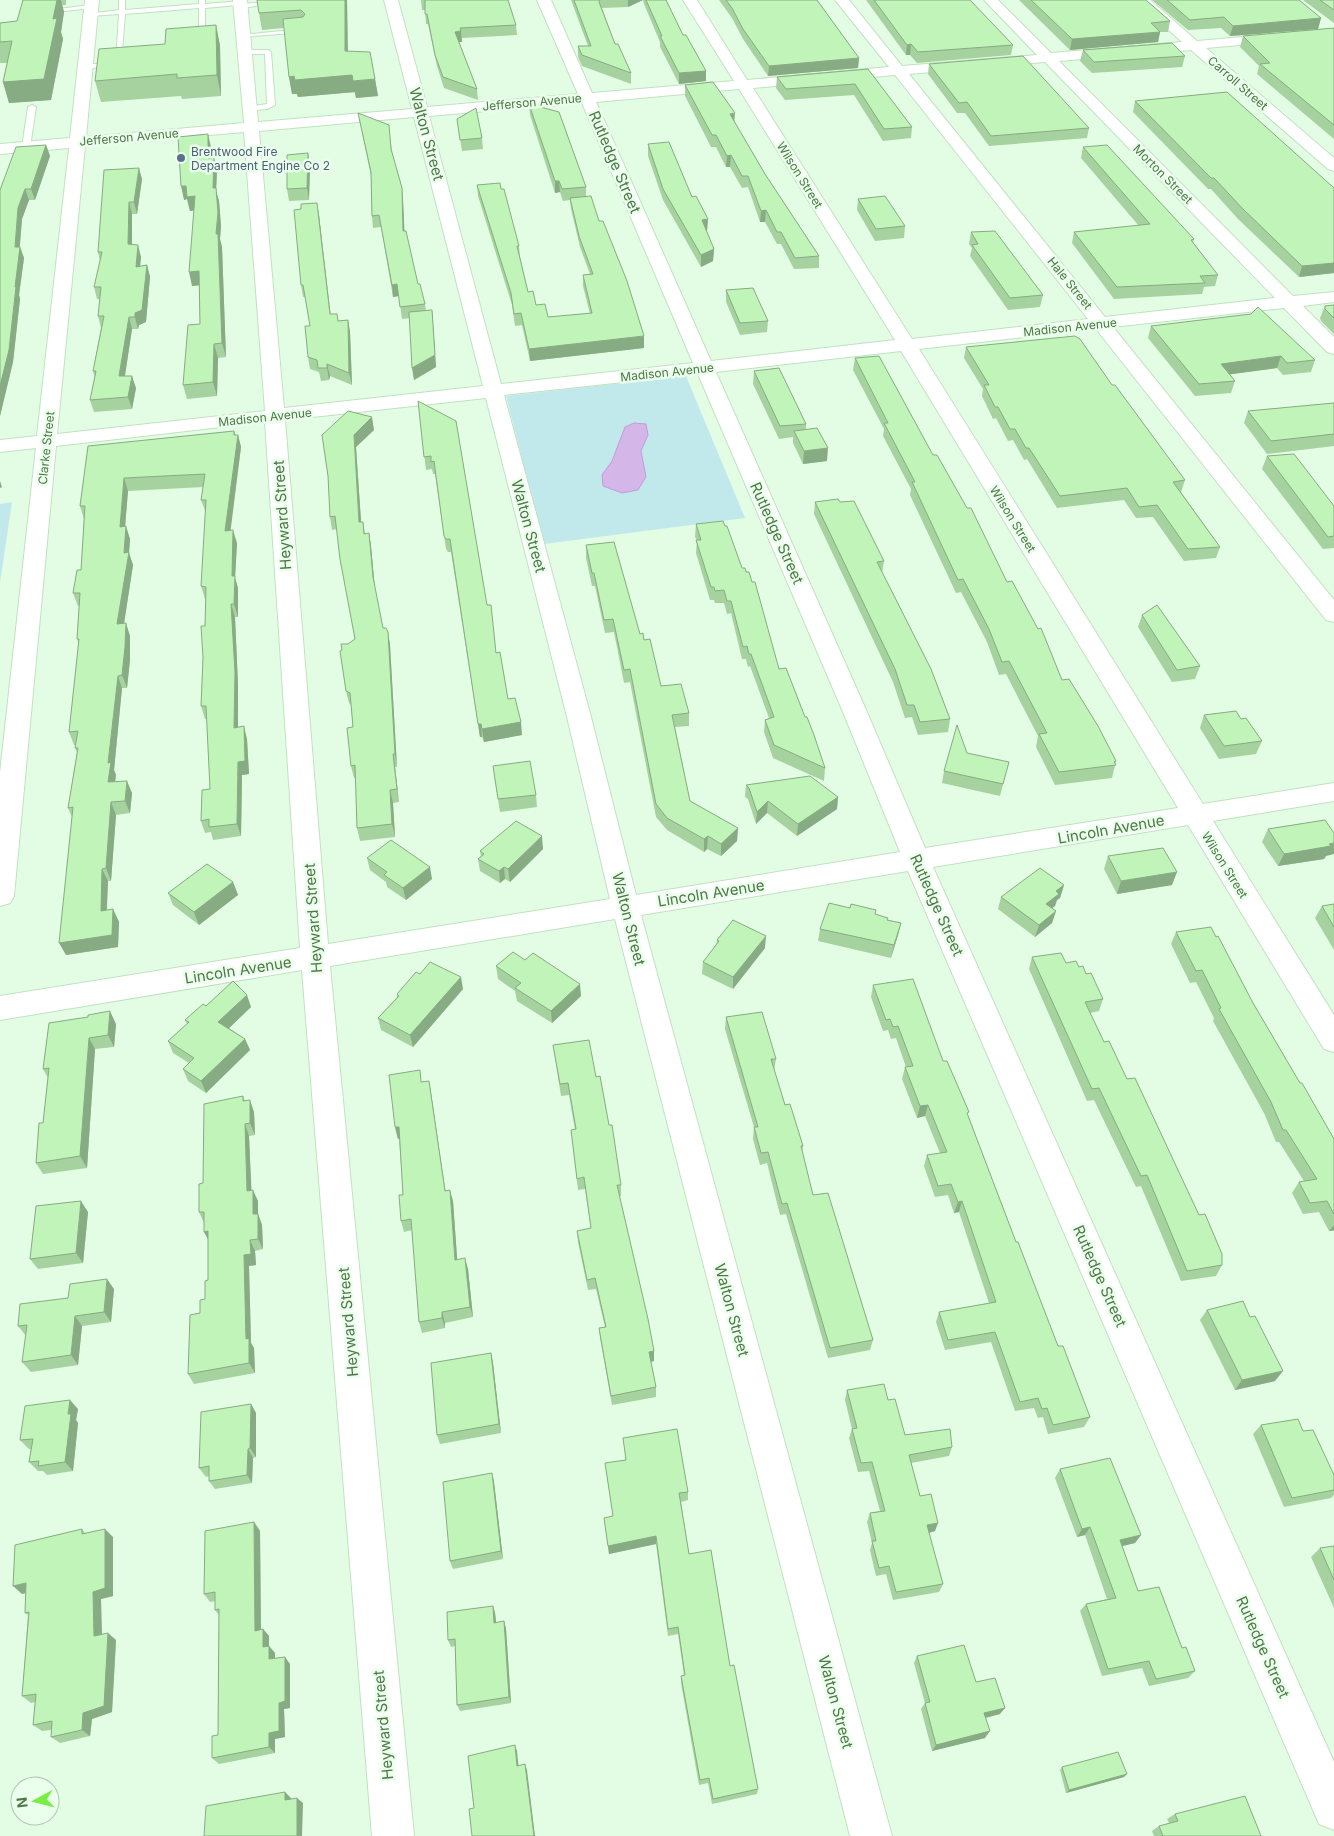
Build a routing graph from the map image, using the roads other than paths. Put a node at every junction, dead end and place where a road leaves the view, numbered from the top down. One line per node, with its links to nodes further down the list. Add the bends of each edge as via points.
1 (122, 0): 13 (lane)
2 (391, 0): 28 (street, Walton Street)
3 (544, 0): 26 (street, Rutledge Street)
4 (690, 0): 25 (street, Wilson Street)
5 (842, 0): 24 (street, Hale Street)
6 (991, 0): 20 (street, Morton Street)
7 (1142, 0): 19 (street, Carroll Street)
8 (286, 2): 10 (lane)
9 (202, 3): 10 (lane); 13 (lane); 17 (lane, via 202,43)
10 (240, 3): 18 (street, Heyward Street)
11 (92, 7): 12 (lane); 13 (lane); 23 (street, Clarke Street)
12 (35, 12)
13 (122, 12): 22 (lane)
14 (1320, 21): 16 (street)
15 (304, 31): 18 (lane)
16 (1334, 32): 19 (street, Jefferson Avenue)
17 (193, 44)
18 (244, 44): 29 (street, Heyward Street)
19 (1193, 45): 20 (street, Jefferson Avenue); 33 (street, Carroll Street)
20 (1047, 58): 24 (street, Jefferson Avenue); 35 (street, Morton Street)
21 (130, 63): 22 (lane)
22 (119, 64): 23 (lane)
23 (85, 67): 30 (street, Clarke Street)
24 (898, 71): 25 (street, Jefferson Avenue); 36 (street, Hale Street)
25 (742, 84): 26 (street, Jefferson Avenue); 37 (street, Wilson Street)
26 (587, 97): 28 (street, Jefferson Avenue); 39 (street, Rutledge Street)
27 (32, 107): 31 (lane)
28 (421, 112): 29 (street, Jefferson Avenue); 40 (street, Walton Street)
29 (250, 118): 30 (street, Jefferson Avenue); 41 (street, Heyward Street)
30 (78, 142): 31 (street, Jefferson Avenue); 42 (street, Clarke Street)
31 (26, 147): 32 (street, Jefferson Avenue)
32 (0, 149)
33 (1334, 166)
34 (1334, 297): 35 (street, Madison Avenue)
35 (1289, 302): 36 (street, Madison Avenue); 38 (street, Morton Street)
36 (1102, 323): 37 (street, Madison Avenue); 44 (street, Hale Street)
37 (907, 345): 39 (street, Madison Avenue); 46 (street, Wilson Street)
38 (1334, 348)
39 (705, 368): 40 (street, Madison Avenue); 47 (street, Rutledge Street)
40 (494, 391): 41 (street, Madison Avenue); 49 (street, Walton Street)
41 (274, 417): 42 (street, Madison Avenue); 50 (street, Heyward Street)
42 (47, 441): 43 (street, Madison Avenue); 48 (street, Clarke Street)
43 (0, 446)
44 (1334, 615)
45 (1334, 792): 46 (street, Lincoln Avenue)
46 (1194, 814): 47 (street, Lincoln Avenue); 52 (street, Wilson Street)
47 (917, 861): 49 (street, Lincoln Avenue); 53 (street, Rutledge Street)
48 (0, 896)
49 (626, 906): 50 (street, Lincoln Avenue); 55 (street, Walton Street)
50 (315, 958): 51 (street, Lincoln Avenue); 54 (street, Heyward Street)
51 (0, 1008)
52 (1334, 1040)
53 (1334, 1809)
54 (393, 1836)
55 (871, 1836)

